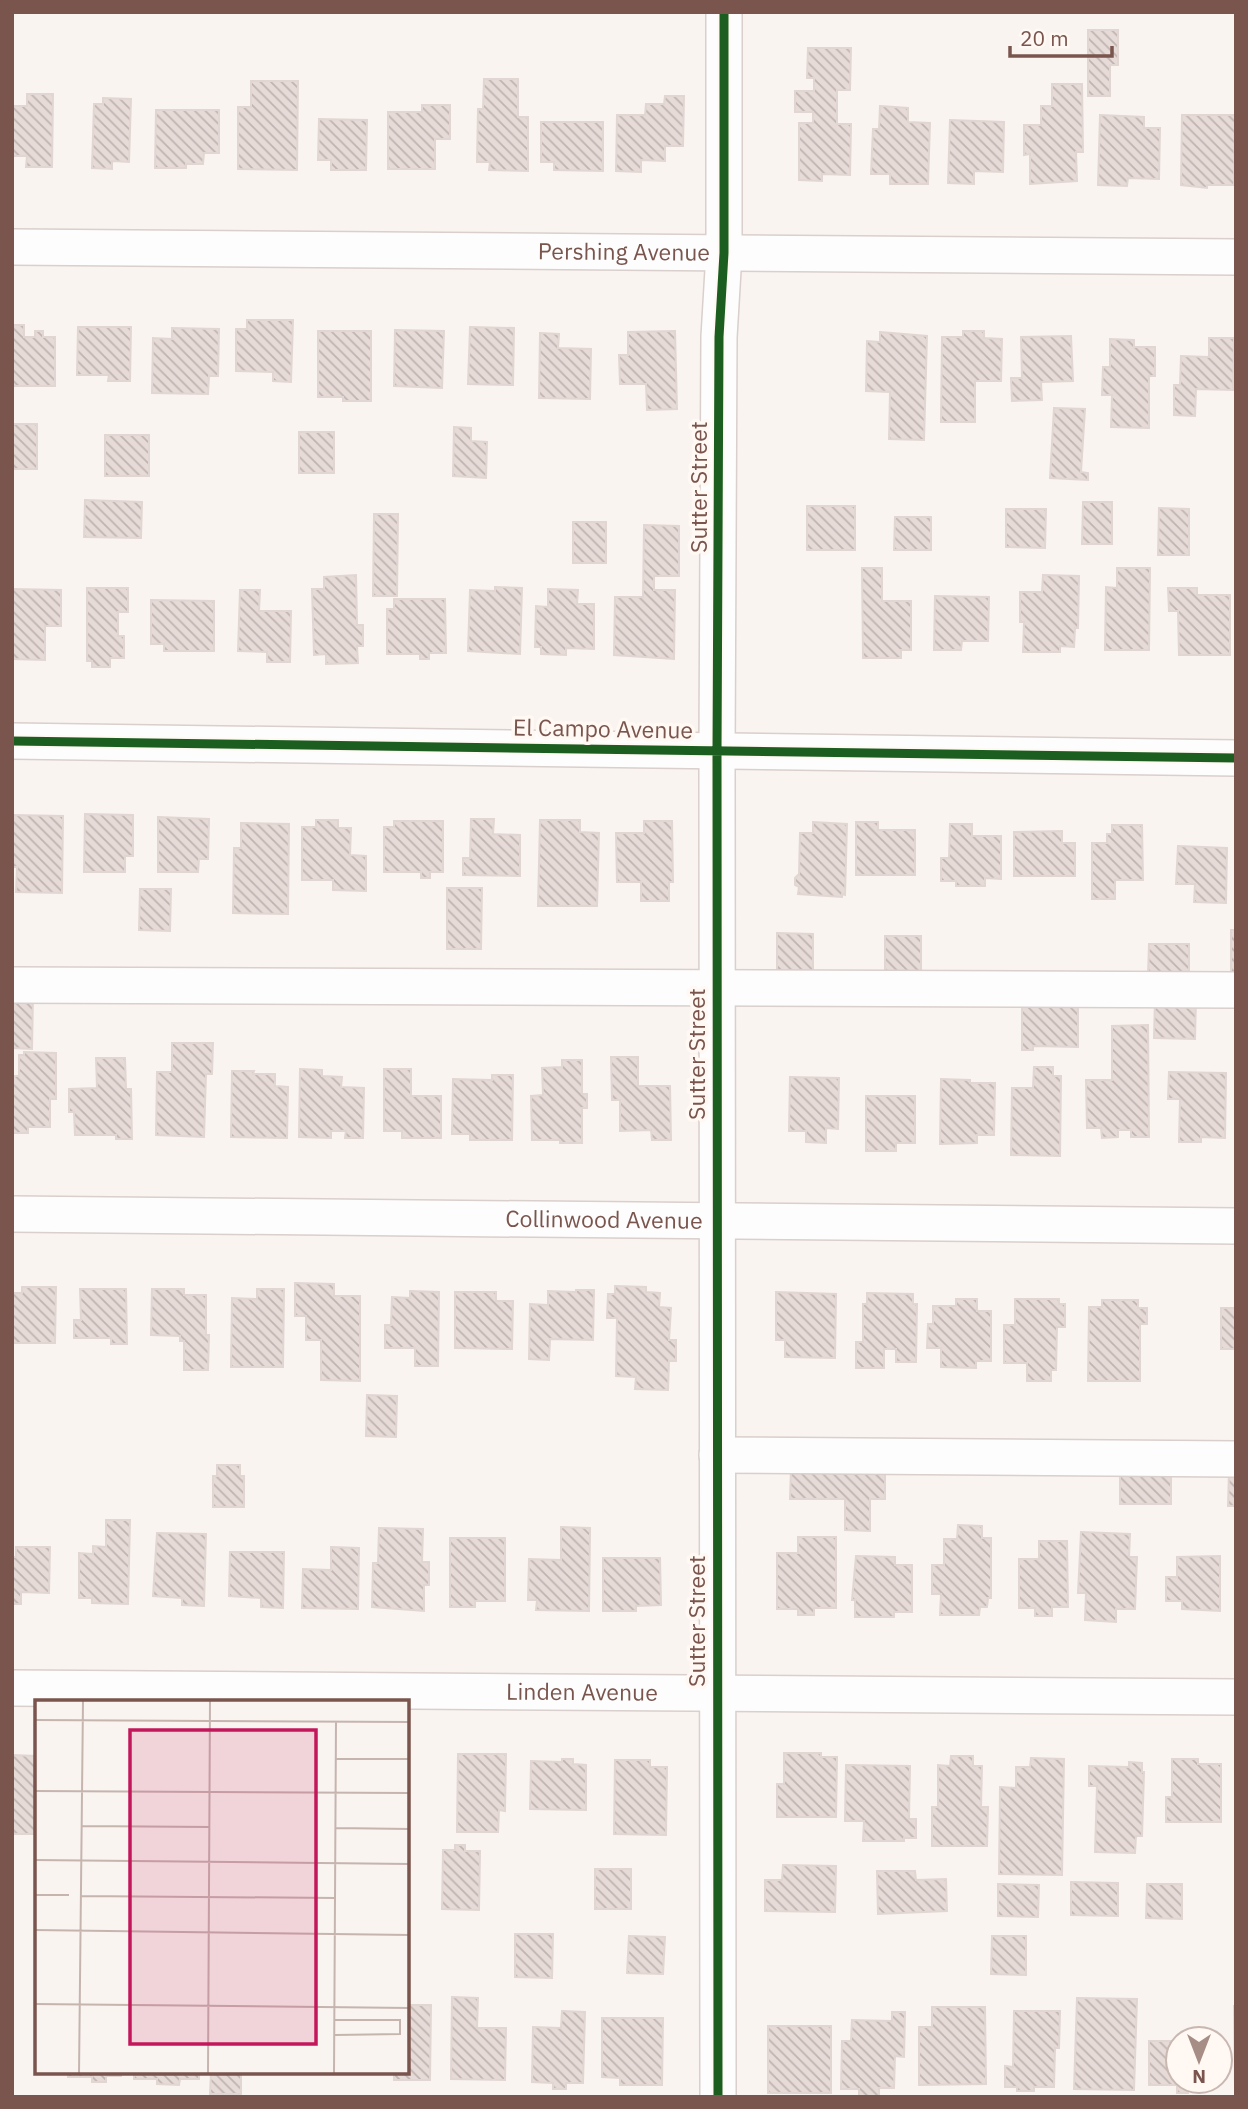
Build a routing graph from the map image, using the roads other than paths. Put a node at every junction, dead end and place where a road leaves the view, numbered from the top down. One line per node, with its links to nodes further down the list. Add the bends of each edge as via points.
1 (724, 12): 3 (street, Sutter Street)
2 (12, 247): 3 (street, Pershing Avenue)
3 (724, 253): 4 (street, Pershing Avenue); 6 (street, Sutter Street, via 719,337)
4 (1236, 257)
5 (12, 741): 6 (street, El Campo Avenue)
6 (717, 750): 7 (street, El Campo Avenue); 9 (street, Sutter Street)
7 (1236, 758)
8 (12, 985): 9 (street)
9 (717, 987): 10 (street); 12 (street, Sutter Street)
10 (1236, 990)
11 (12, 1214): 12 (street, Collinwood Avenue)
12 (716, 1221): 13 (street, Collinwood Avenue); 14 (street, Sutter Street)
13 (1236, 1226)
14 (717, 1454): 15 (street); 17 (street, Sutter Street)
15 (1236, 1459)
16 (12, 1688): 17 (street, Linden Avenue)
17 (717, 1693): 18 (street, Linden Avenue); 19 (street, Sutter Street)
18 (1236, 1697)
19 (718, 2097)

